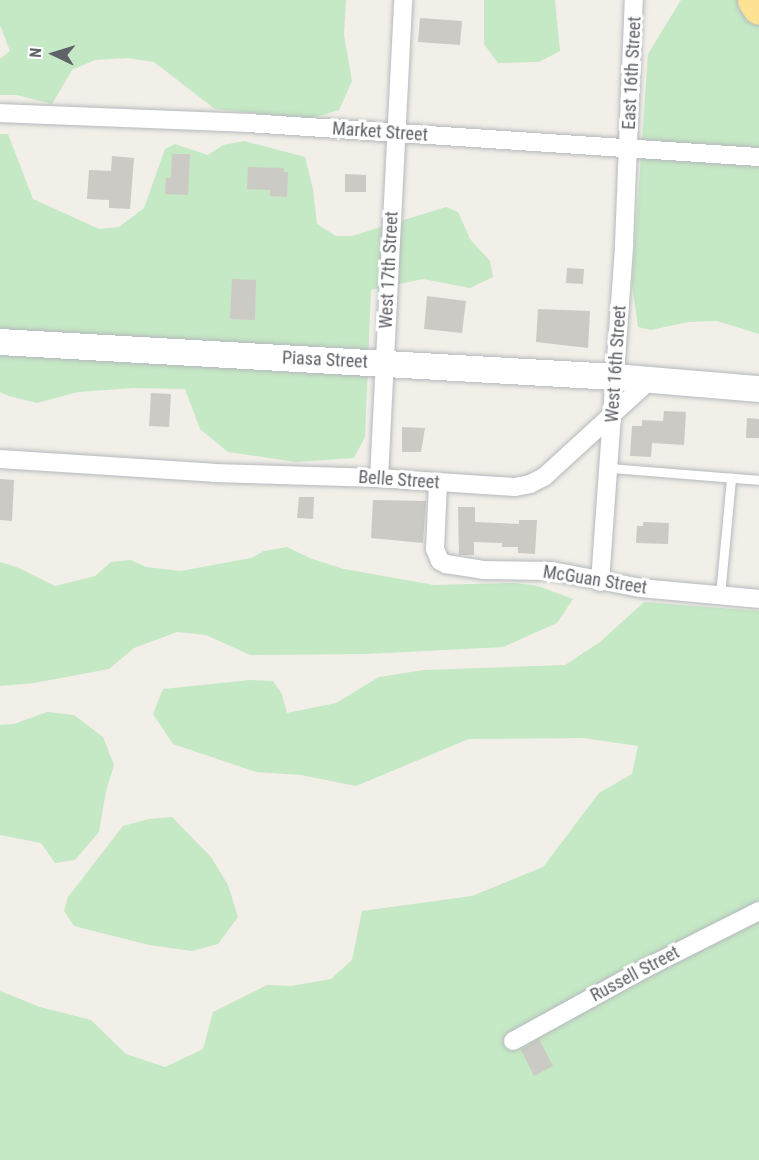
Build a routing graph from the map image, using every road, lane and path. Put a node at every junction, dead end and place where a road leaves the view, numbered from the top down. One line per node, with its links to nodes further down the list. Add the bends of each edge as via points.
1 (403, 0): 6 (street, West 17th Street)
2 (634, 0): 7 (street, East 16th Street)
3 (754, 0): 4 (highway)
4 (759, 8)
5 (0, 113): 6 (street, Market Street, via 248,123)
6 (395, 134): 7 (street, Market Street); 10 (street, West 17th Street)
7 (628, 146): 8 (street, Market Street); 11 (street, West 16th Street)
8 (759, 157)
9 (0, 342): 10 (street, Piasa Street)
10 (384, 364): 11 (street, Piasa Street); 18 (street, West 17th Street)
11 (615, 377): 12 (street, Piasa Street); 14 (street, West 16th Street)
12 (650, 380): 13 (street); 14 (street, Belle Street)
13 (759, 389)
14 (613, 414): 16 (street, West 16th Street); 20 (street, Belle Street, via 544,477 530,484 493,487)
15 (0, 459): 18 (street, Belle Street, via 214,473)
16 (609, 468): 17 (lane); 21 (street, West 16th Street)
17 (731, 477): 19 (lane); 22 (lane)
18 (380, 478): 20 (street, Belle Street)
19 (759, 480)
20 (438, 483): 21 (street, McGuan Street, via 435,549 440,561 482,570 552,571)
21 (600, 582): 22 (street, McGuan Street)
22 (720, 595): 23 (street, McGuan Street)
23 (759, 599)
24 (759, 911): 25 (street, Russell Street)
25 (513, 1041)

